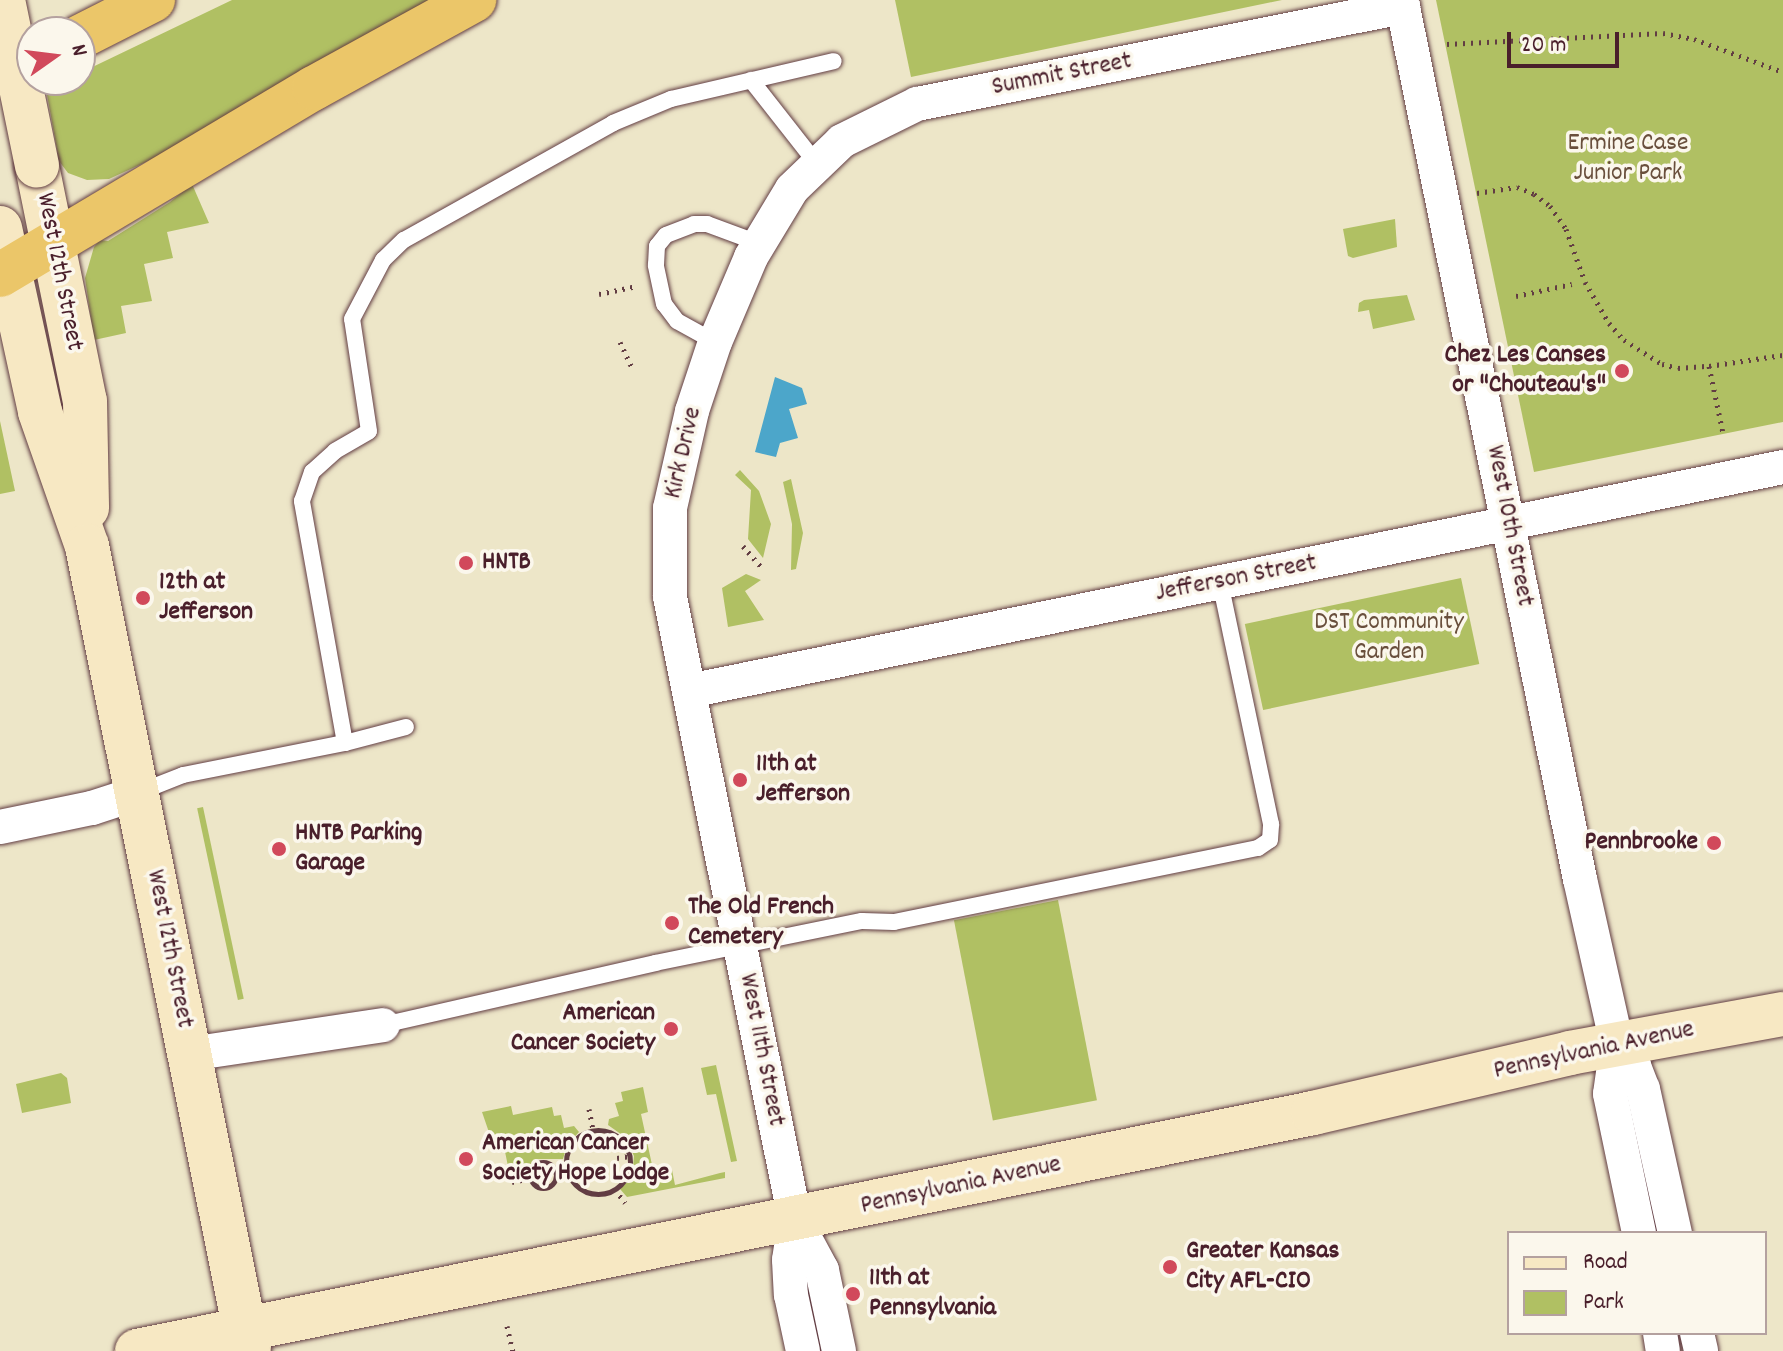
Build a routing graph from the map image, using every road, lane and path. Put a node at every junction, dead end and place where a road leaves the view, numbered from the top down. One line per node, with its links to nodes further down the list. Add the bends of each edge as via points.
1 (3, 0): 14 (main road, West 12th Street, bridge)
2 (153, 0): 5 (highway)
3 (474, 0): 14 (highway, via 314,88)
4 (1403, 7): 6 (street, West 10th Street); 10 (street, Summit Street, via 917,104 842,141)
5 (96, 29)
6 (1412, 52): 8 (path, via 1462,40 1663,33); 27 (street, West 10th Street)
7 (834, 61): 9 (lane)
8 (1783, 72)
9 (751, 80): 10 (lane); 34 (lane, via 671,99 613,123 404,240 383,260 352,319 369,431 312,472 302,501)
10 (816, 163): 13 (street, Summit Street)
11 (1477, 193): 23 (path, via 1510,186 1534,194 1566,229 1592,298 1624,340 1662,364)
12 (0, 228): 15 (main road, West 12th Street)
13 (762, 235): 16 (lane, via 707,224 679,227 657,246); 21 (street, Kirk Drive)
14 (54, 244): 15 (highway); 28 (main road, West 12th Street, via 85,401)
15 (4, 273): 28 (main road, West 12th Street, via 40,412)
16 (659, 282): 18 (path); 21 (lane, via 664,304 677,321)
17 (1572, 284): 19 (path)
18 (599, 294)
19 (1516, 296)
20 (620, 342): 24 (path)
21 (715, 342): 32 (street, Kirk Drive, via 692,411 670,508 670,597)
22 (1783, 355): 23 (path)
23 (1709, 366): 25 (path)
24 (632, 368)
25 (1723, 433)
26 (1783, 467): 27 (street, Jefferson Street)
27 (1509, 524): 31 (street, Jefferson Street); 40 (street, West 10th Street)
28 (87, 546): 35 (main road, West 12th Street)
29 (743, 546): 30 (path)
30 (762, 568)
31 (1220, 583): 32 (street, Jefferson Street); 37 (lane, via 1271,824 1270,840 1258,848 894,922 862,921)
32 (689, 691): 37 (street, West 11th Street)
33 (406, 727): 34 (lane)
34 (345, 743): 35 (lane, via 183,775)
35 (138, 793): 36 (street); 41 (main road, West 12th Street)
36 (0, 827)
37 (740, 947): 39 (lane); 53 (street, West 11th Street)
38 (1783, 1014): 40 (main road, Pennsylvania Avenue)
39 (383, 1025): 41 (street)
40 (1617, 1044): 53 (main road, Pennsylvania Avenue); 54 (street, West 10th Street, via 1610,1094); 55 (street, West 10th Street, via 1643,1089)
41 (190, 1054): 57 (main road, West 12th Street)
42 (589, 1109): 43 (path)
43 (593, 1130): 44 (path, via 617,1135); 47 (path, via 572,1144)
44 (630, 1156): 45 (path); 51 (path, via 628,1174)
45 (617, 1158)
46 (580, 1166): 47 (path)
47 (567, 1170): 48 (path); 51 (path, via 586,1192)
48 (556, 1172): 49 (path, via 546,1187 533,1184); 49 (path, via 540,1162)
49 (531, 1178): 50 (path)
50 (512, 1182)
51 (615, 1189): 52 (path)
52 (625, 1203)
53 (795, 1220): 57 (main road, Pennsylvania Avenue); 60 (street, West 11th Street, via 789,1268); 61 (street, West 11th Street, via 822,1270)
54 (1639, 1231)
55 (1675, 1231)
56 (507, 1326): 59 (path)
57 (247, 1340): 58 (main road, Pennsylvania Avenue)
58 (137, 1351)
59 (513, 1351)
60 (803, 1351)
61 (839, 1351)

